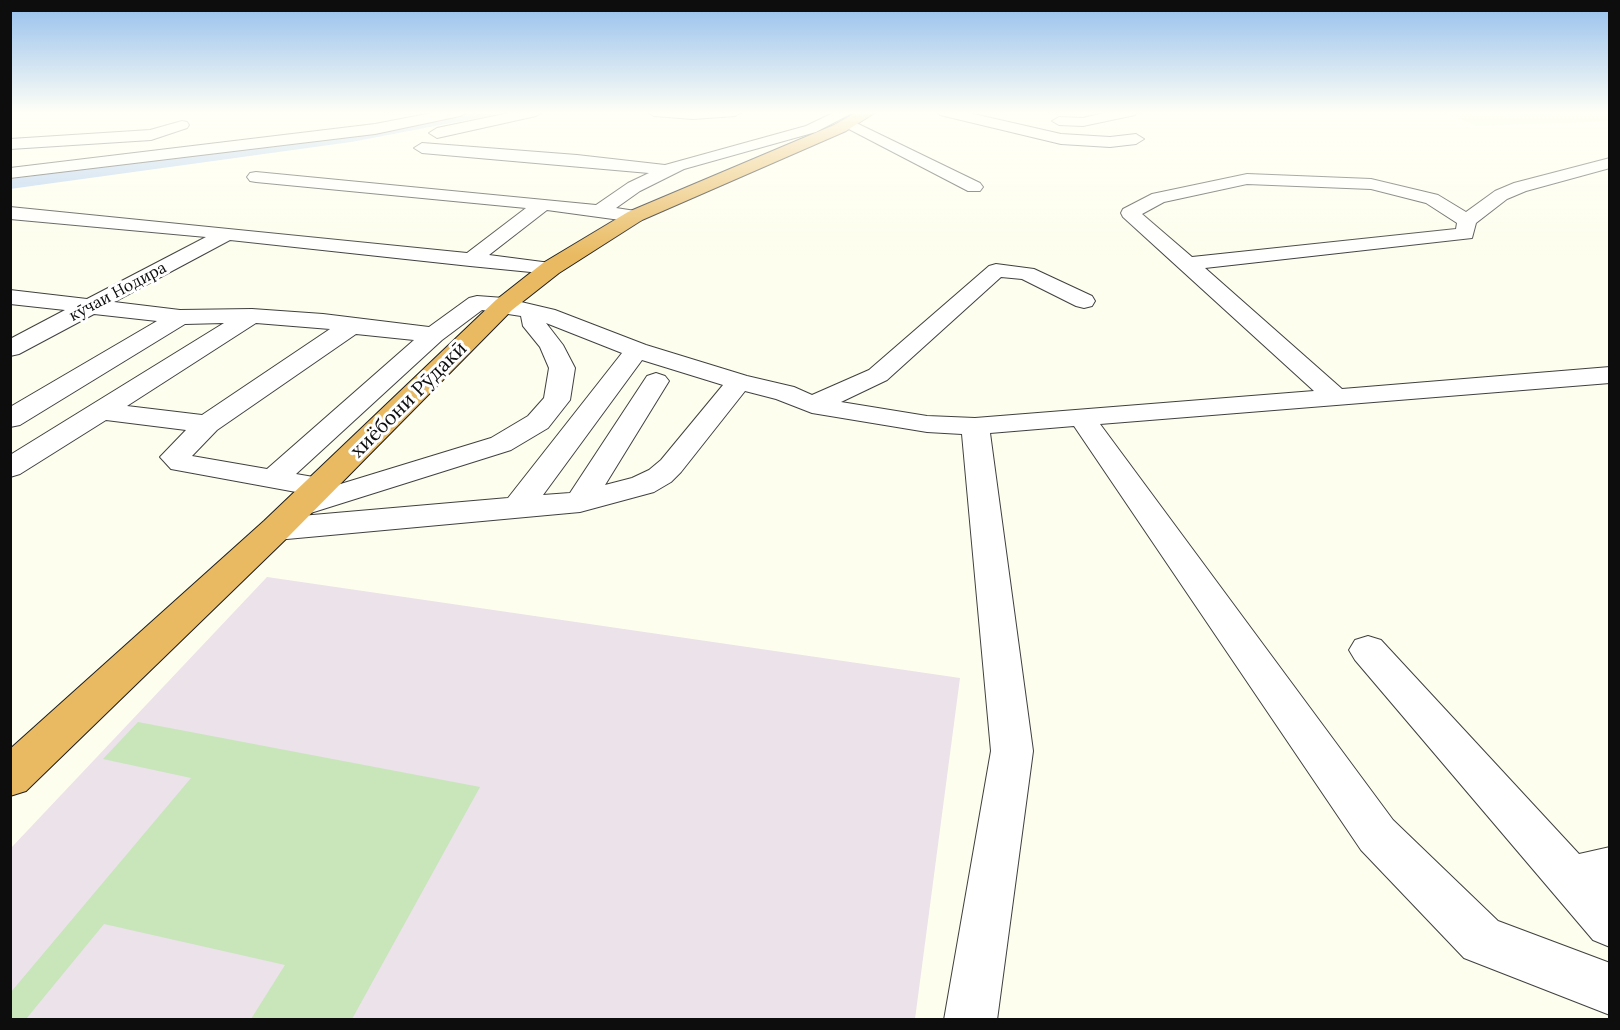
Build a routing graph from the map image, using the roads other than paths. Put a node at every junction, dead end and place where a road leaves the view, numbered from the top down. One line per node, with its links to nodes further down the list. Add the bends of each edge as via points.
1 (129, 160): 10 (street); 13 (street)
2 (501, 160): 8 (street)
3 (569, 160): 9 (street)
4 (702, 160): 9 (street)
5 (758, 160): 19 (highway, хиёбони Рӯдакӣ)
6 (923, 160): 14 (street)
7 (1610, 163): 20 (street, via 1520,187 1501,195)
8 (490, 167)
9 (666, 170): 17 (street)
10 (10, 173)
11 (256, 177): 15 (street)
12 (471, 181): 15 (street)
13 (39, 187)
14 (974, 187)
15 (452, 194): 16 (street)
16 (543, 204): 17 (street); 22 (street)
17 (602, 210): 19 (street)
18 (10, 213): 21 (street)
19 (635, 216): 25 (highway, хиёбони Рӯдакӣ)
20 (1467, 221): 23 (street, via 1465,234); 23 (street, via 1432,199 1371,184 1247,179 1158,198 1130,213)
21 (226, 234): 22 (street); 29 (street, кӯчаи Нодира)
22 (470, 260): 24 (street)
23 (1188, 264): 39 (street)
24 (520, 265): 25 (street); 28 (street)
25 (551, 268): 28 (highway, хиёбони Рӯдакӣ)
26 (10, 297): 29 (street)
27 (1084, 301): 40 (street, via 1027,273 996,270 878,375)
28 (504, 306): 33 (street); 35 (street, via 547,315); 48 (highway, хиёбони Рӯдакӣ); 51 (street, via 535,326 551,345 562,368 557,400 538,422 501,444)
29 (91, 307): 30 (street); 34 (street, кӯчаи Нодира)
30 (180, 316): 31 (street); 43 (street)
31 (252, 316): 32 (street); 41 (street)
32 (351, 326): 33 (street); 44 (street)
33 (434, 335): 47 (street)
34 (10, 349)
35 (637, 350): 38 (street); 50 (street)
36 (1610, 375): 39 (street)
37 (656, 381): 49 (street)
38 (739, 382): 40 (street, via 785,393); 49 (street, via 660,476 643,485)
39 (1336, 397): 42 (street)
40 (812, 405): 45 (street, via 893,420)
41 (101, 411): 44 (street); 46 (street)
42 (1081, 417): 45 (street); 57 (street, via 1377,836 1482,940)
43 (10, 419)
44 (207, 424): 47 (street, via 175,456 176,460)
45 (975, 426): 58 (street, via 1012,751)
46 (10, 468)
47 (273, 479): 48 (street)
48 (320, 487): 51 (highway, хиёбони Рӯдакӣ)
49 (580, 502): 50 (street)
50 (519, 506): 52 (street)
51 (298, 508): 52 (highway, хиёбони Рӯдакӣ)
52 (276, 530): 54 (highway, хиёбони Рӯдакӣ)
53 (1368, 650): 55 (street)
54 (18, 761)
55 (1590, 874): 56 (street)
56 (1610, 922)
57 (1610, 989)
58 (970, 1020)

